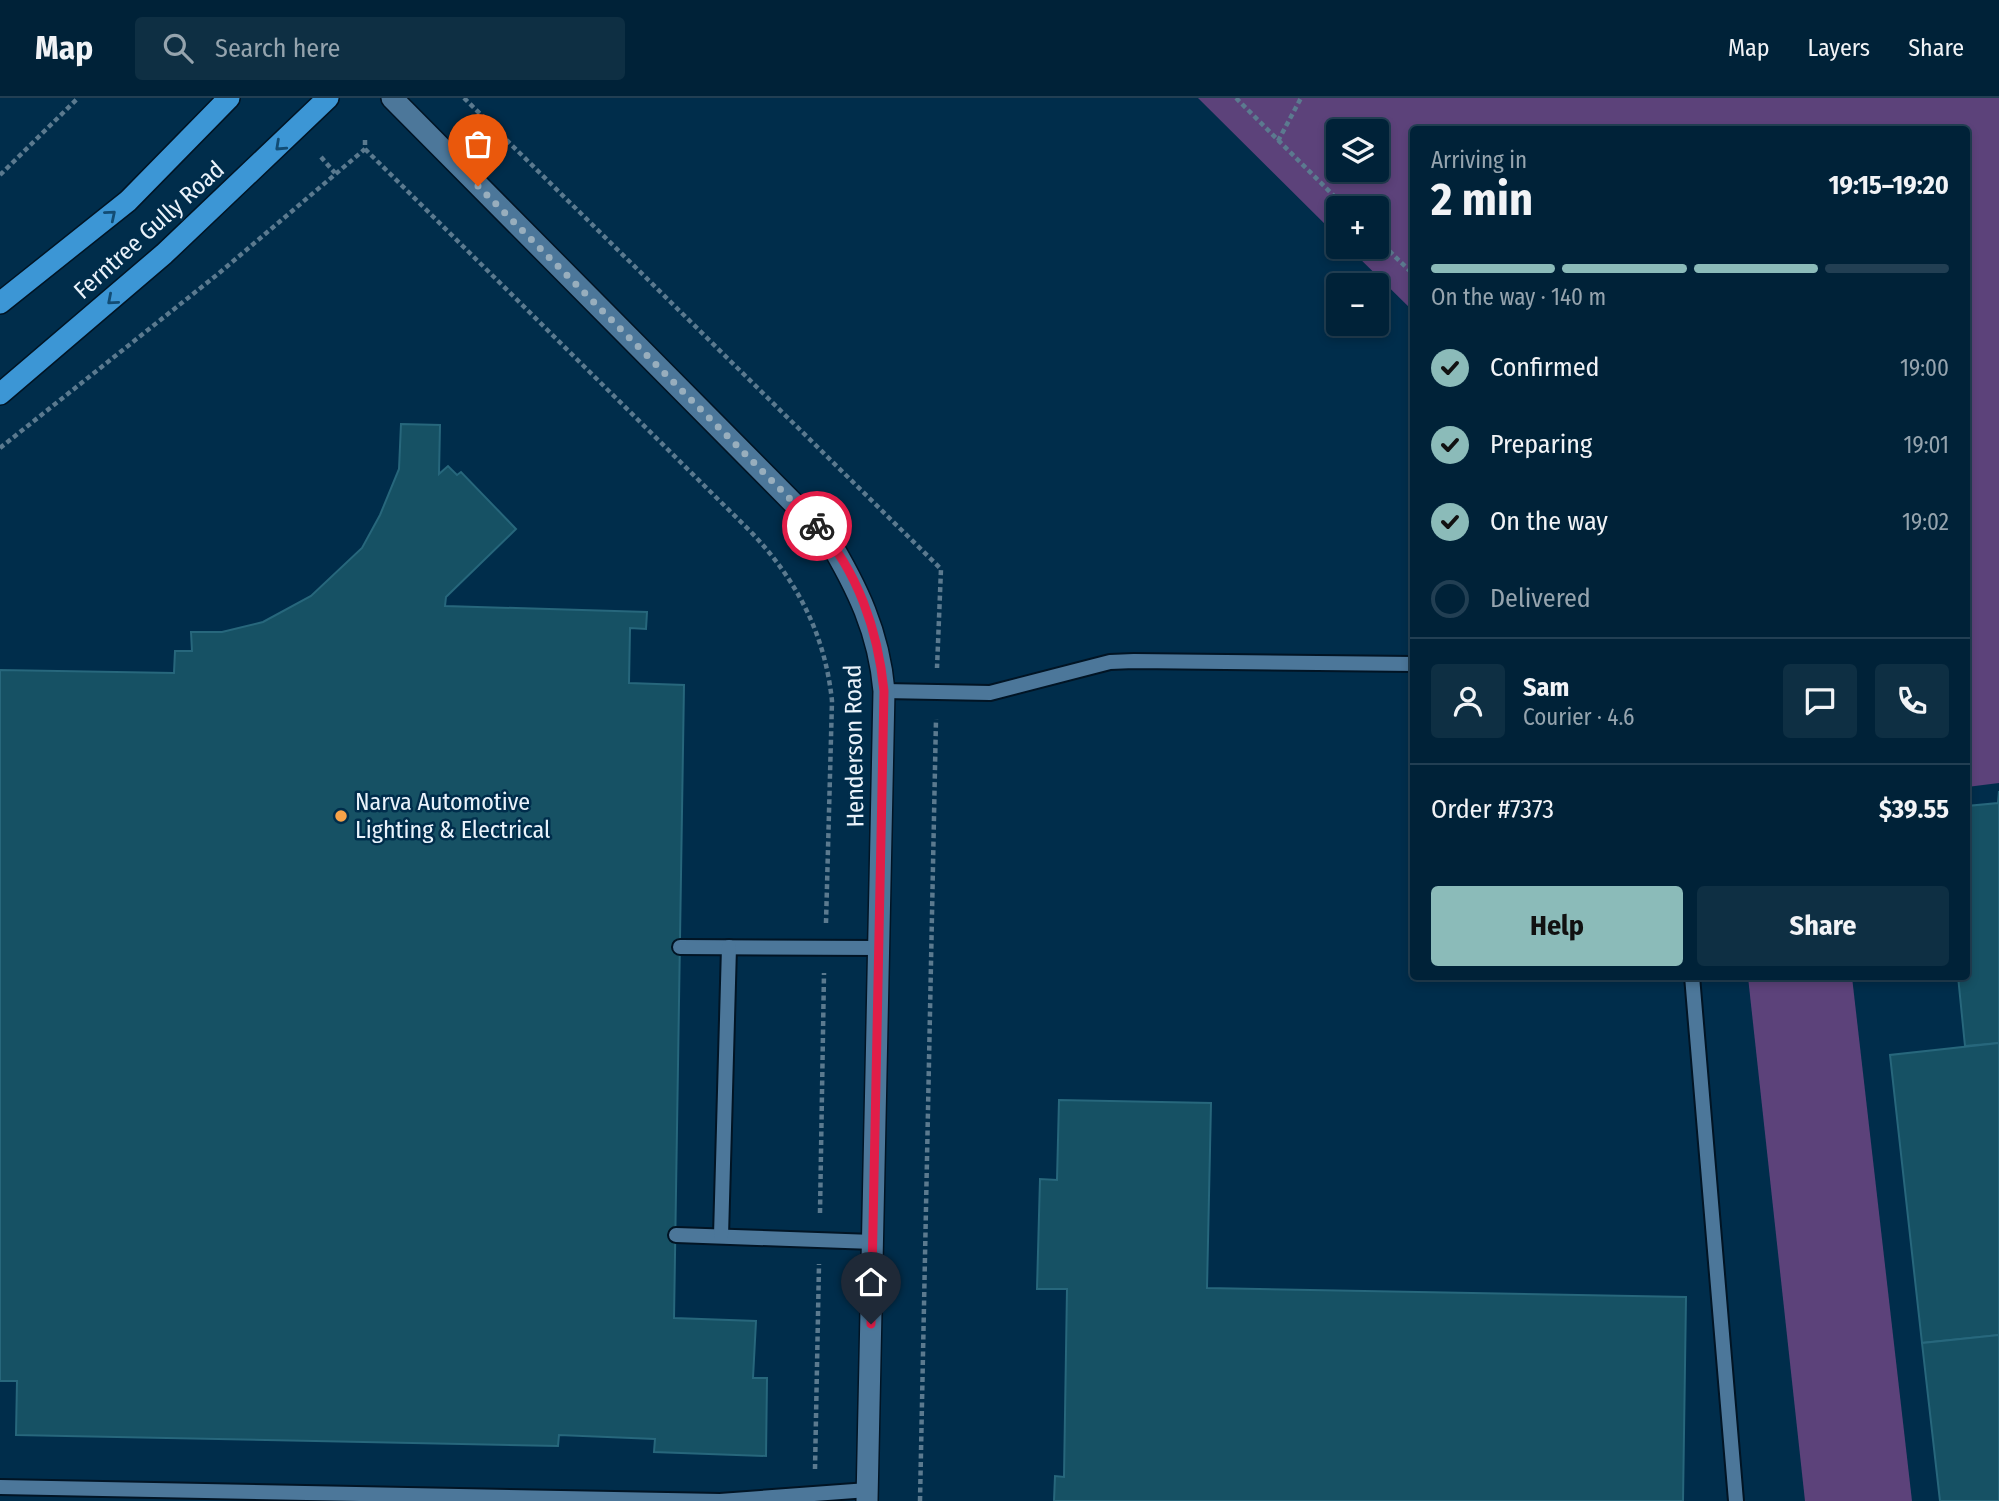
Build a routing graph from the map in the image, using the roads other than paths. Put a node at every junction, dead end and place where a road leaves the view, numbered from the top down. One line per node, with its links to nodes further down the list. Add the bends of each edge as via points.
1 (229, 98): 4 (main road, Ferntree Gully Road, one-way to 1, via 128,201)
2 (328, 98): 5 (main road, Ferntree Gully Road, one-way to 5, via 164,254)
3 (392, 98): 7 (street, Henderson Road, via 827,537 871,622)
4 (0, 303)
5 (0, 394)
6 (1410, 664): 7 (lane, via 1110,662 989,693)
7 (884, 691): 10 (street, Henderson Road)
8 (680, 947): 9 (lane)
9 (729, 947): 10 (lane); 13 (lane)
10 (878, 948): 14 (street, Henderson Road)
11 (1692, 980): 17 (lane)
12 (676, 1235): 13 (lane)
13 (722, 1237): 14 (lane)
14 (873, 1242): 16 (street, Henderson Road)
15 (0, 1488): 16 (lane, via 720,1501)
16 (867, 1495)
17 (1736, 1501)

